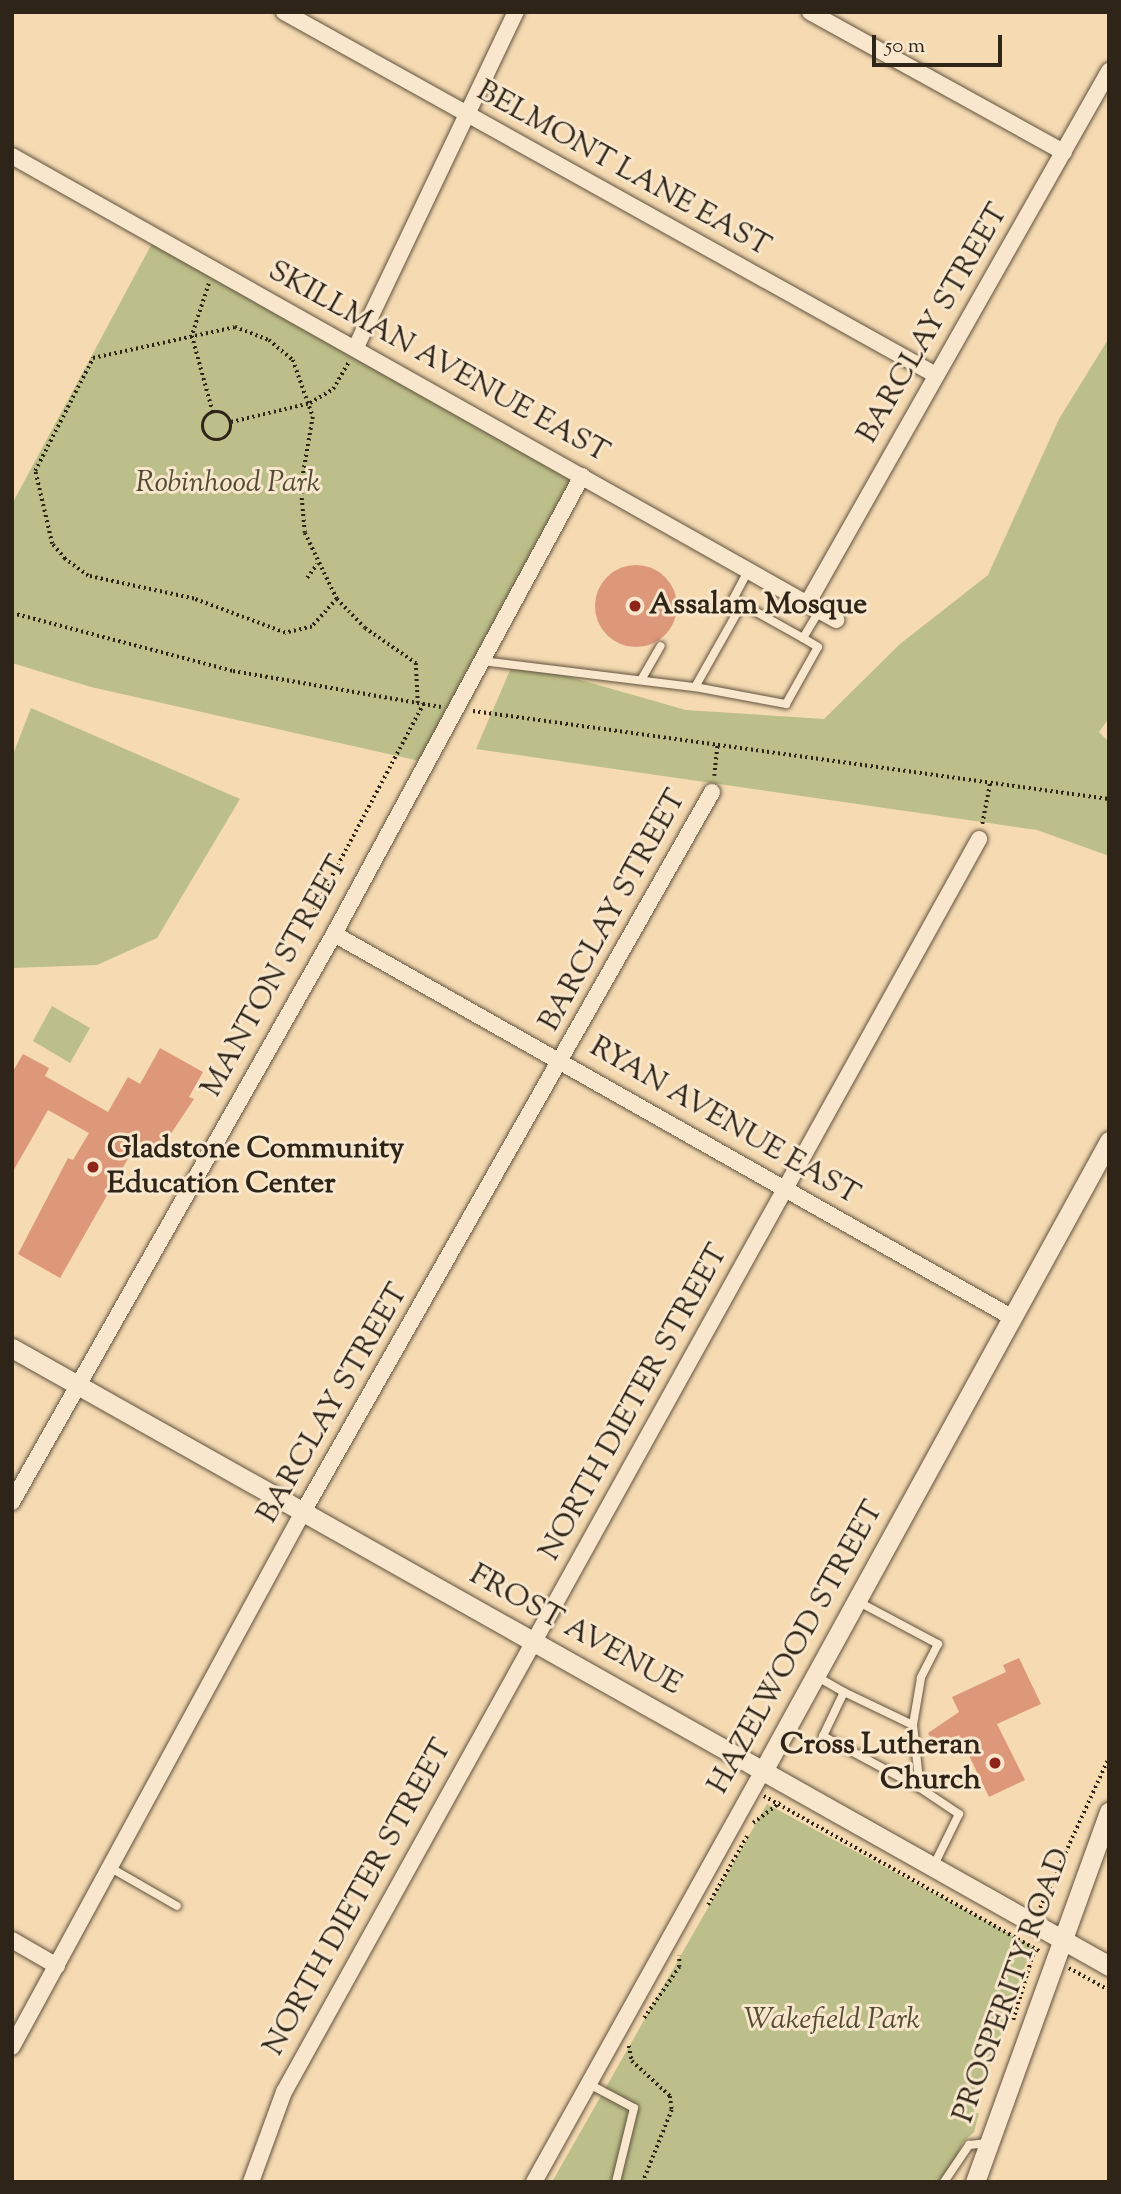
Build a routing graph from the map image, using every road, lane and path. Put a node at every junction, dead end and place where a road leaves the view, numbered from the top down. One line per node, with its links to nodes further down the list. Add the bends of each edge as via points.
1 (284, 12): 5 (street, BELMONT LANE EAST)
2 (516, 12): 5 (street)
3 (810, 12): 6 (street)
4 (1109, 71): 6 (street, BARCLAY STREET)
5 (469, 116): 10 (street); 11 (street, BELMONT LANE EAST)
6 (1064, 152): 11 (street, BARCLAY STREET)
7 (13, 158): 8 (street, SKILLMAN AVENUE EAST)
8 (216, 270): 9 (path); 10 (street, SKILLMAN AVENUE EAST)
9 (192, 336): 12 (path, via 235,327 269,340 293,360); 13 (path); 19 (path, via 107,353 86,367 74,403 35,471 52,544 88,576 194,599 265,630 312,627)
10 (356, 347): 12 (path, via 333,389); 15 (street, SKILLMAN AVENUE EAST)
11 (936, 375): 21 (street, BARCLAY STREET)
12 (310, 402): 14 (path); 16 (path, via 301,510)
13 (214, 412): 14 (path); 14 (path, via 204,422 213,439 224,438)
14 (231, 422)
15 (582, 476): 17 (street, SKILLMAN AVENUE EAST); 26 (street, MANTON STREET)
16 (317, 564): 18 (path); 19 (path)
17 (748, 571): 20 (lane, via 733,599); 21 (street, SKILLMAN AVENUE EAST)
18 (307, 578)
19 (337, 599): 29 (path, via 365,628 416,663)
20 (742, 604): 24 (lane); 28 (lane)
21 (813, 607): 23 (street, SKILLMAN AVENUE EAST); 24 (lane)
22 (12, 613): 29 (path, via 233,671)
23 (836, 620)
24 (803, 638): 28 (lane, via 818,647 786,704)
25 (661, 646): 27 (lane)
26 (479, 660): 27 (lane); 31 (street, MANTON STREET)
27 (641, 680): 28 (lane)
28 (695, 687)
29 (418, 703): 30 (path)
30 (424, 704): 31 (path); 37 (path)
31 (452, 708): 32 (path); 38 (street, MANTON STREET)
32 (717, 745): 33 (path); 34 (path)
33 (990, 783): 35 (path); 36 (path)
34 (712, 792): 39 (street, BARCLAY STREET)
35 (1109, 799)
36 (979, 839): 41 (street, NORTH DIETER STREET)
37 (309, 919)
38 (334, 934): 39 (street, RYAN AVENUE EAST); 44 (street, MANTON STREET)
39 (562, 1063): 41 (street, RYAN AVENUE EAST); 46 (street, BARCLAY STREET)
40 (1109, 1141): 42 (street, HAZELWOOD STREET)
41 (787, 1190): 42 (street, RYAN AVENUE EAST); 48 (street, NORTH DIETER STREET)
42 (1013, 1318): 47 (street, HAZELWOOD STREET)
43 (12, 1348): 44 (street, FROST AVENUE)
44 (76, 1384): 45 (street, MANTON STREET); 46 (street, FROST AVENUE)
45 (12, 1502)
46 (303, 1512): 48 (street, FROST AVENUE); 58 (street, BARCLAY STREET)
47 (857, 1601): 49 (street, HAZELWOOD STREET); 51 (lane, via 938,1644 921,1678)
48 (534, 1642): 53 (street, FROST AVENUE); 73 (street, NORTH DIETER STREET, via 284,2092)
49 (816, 1676): 50 (lane); 53 (street, HAZELWOOD STREET)
50 (844, 1692): 51 (lane); 55 (lane, via 823,1736)
51 (913, 1725): 55 (lane)
52 (1109, 1758): 61 (path, via 1041,1905)
53 (763, 1771): 54 (street, FROST AVENUE); 71 (street, HAZELWOOD STREET)
54 (790, 1787): 57 (street, FROST AVENUE); 60 (path, via 772,1813 753,1823 717,1896)
55 (920, 1788): 57 (lane, via 959,1814)
56 (1109, 1811): 62 (street, PROSPERITY ROAD)
57 (933, 1867): 61 (street, FROST AVENUE)
58 (111, 1868): 59 (lane); 65 (street, BARCLAY STREET)
59 (177, 1906)
60 (698, 1915)
61 (1039, 1927): 62 (street, FROST AVENUE); 68 (path)
62 (1061, 1939): 66 (street, FROST AVENUE); 72 (street, PROSPERITY ROAD)
63 (12, 1940): 65 (street)
64 (679, 1950): 67 (path, via 679,1967 650,2013)
65 (57, 1966): 70 (street, BARCLAY STREET)
66 (1109, 1966)
67 (633, 2026)
68 (1010, 2026)
69 (627, 2038): 76 (path, via 632,2061 670,2096 672,2110)
70 (12, 2047)
71 (589, 2084): 74 (street, HAZELWOOD STREET); 75 (lane, via 634,2108)
72 (988, 2143): 77 (lane, via 969,2144); 78 (street, PROSPERITY ROAD)
73 (251, 2182)
74 (534, 2182)
75 (616, 2182)
76 (643, 2182)
77 (944, 2182)
78 (975, 2182)

